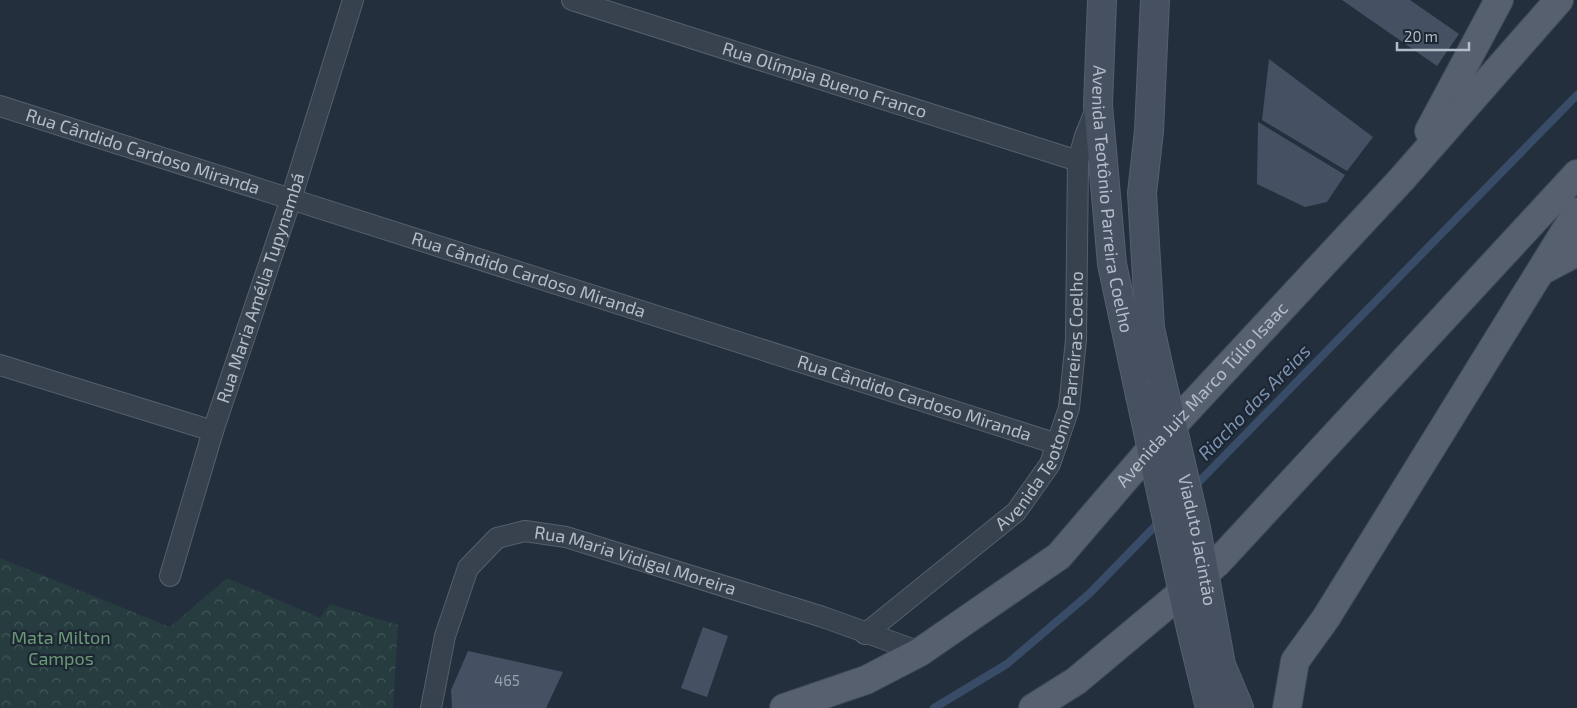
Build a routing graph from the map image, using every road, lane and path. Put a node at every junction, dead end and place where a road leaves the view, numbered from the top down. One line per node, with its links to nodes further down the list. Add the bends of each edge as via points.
1 (353, 0): 12 (street, Rua Maria Amélia Tupynambá)
2 (572, 0): 9 (street, Rua Olímpia Bueno Franco)
3 (1102, 0): 8 (main road, Avenida Teotônio Parreira Coelho)
4 (1155, 0): 17 (main road, Avenida Teotônio Parreira Coelho, via 1149,131 1142,193 1150,328)
5 (1499, 0): 11 (main road)
6 (1559, 0): 11 (main road, Avenida Juiz Marco Túlio Isaac)
7 (0, 106): 12 (street, Rua Cândido Cardoso Miranda)
8 (1098, 106): 9 (street, Avenida Teotonio Parreiras Coelho); 18 (main road, Avenida Teotônio Parreira Coelho, via 1112,264)
9 (1078, 161): 20 (street, Avenida Teotonio Parreiras Coelho, via 1076,340 1069,408)
10 (1577, 174): 27 (main road, via 1217,563 1076,681)
11 (1401, 180): 24 (main road, Avenida Juiz Marco Túlio Isaac, via 1150,450 1059,556)
12 (291, 199): 19 (street, Rua Maria Amélia Tupynambá); 20 (street, Rua Cândido Cardoso Miranda)
13 (1577, 212): 15 (main road)
14 (1577, 252): 15 (main road)
15 (1541, 271): 30 (main road, via 1326,618 1295,661)
16 (0, 365): 19 (street)
17 (1161, 378): 22 (main road, Viaduto Jacintão, bridge, via 1196,528)
18 (1140, 396): 22 (main road, Viaduto Jacintão, bridge)
19 (213, 431): 21 (street, Rua Maria Amélia Tupynambá)
20 (1057, 444): 23 (street, Avenida Teotonio Parreiras Coelho, via 1050,464 1016,512)
21 (170, 576)
22 (1202, 622): 28 (main road); 29 (main road)
23 (865, 634): 24 (street, Rua Maria Vidigal Moreira); 25 (street, Rua Maria Vidigal Moreira, via 823,617 566,537 525,531 497,538 468,568 445,636)
24 (920, 652): 26 (main road, Avenida Juiz Marco Túlio Isaac, via 866,680)
25 (431, 708)
26 (784, 708)
27 (1033, 708)
28 (1210, 708)
29 (1239, 708)
30 (1287, 708)

